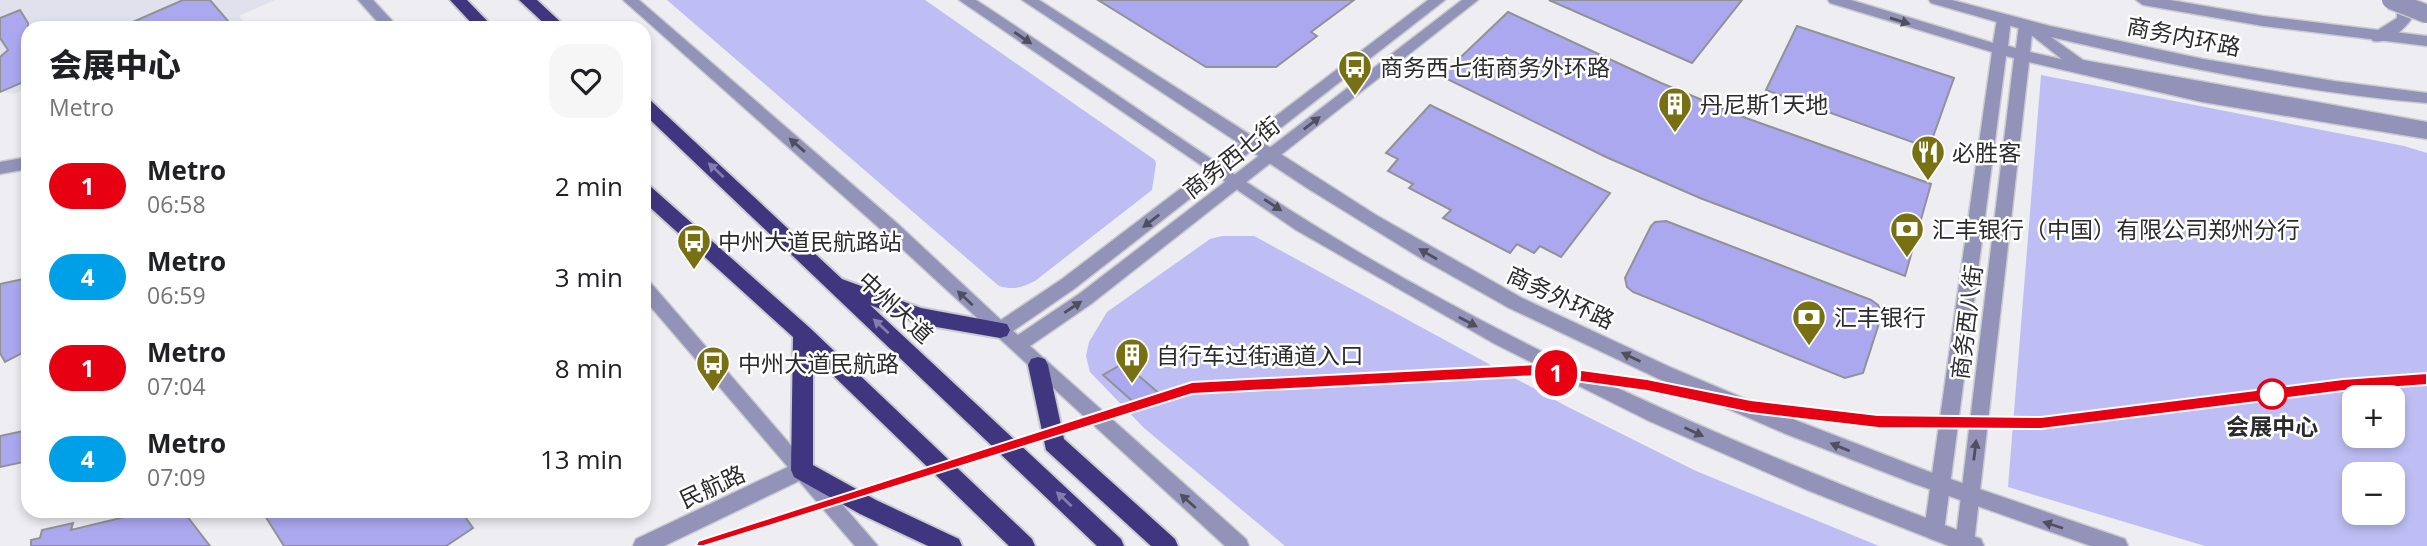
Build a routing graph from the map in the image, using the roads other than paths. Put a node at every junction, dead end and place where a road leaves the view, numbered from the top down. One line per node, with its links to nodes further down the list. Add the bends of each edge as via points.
1 (365, 0): 18 (street)
2 (458, 0): 19 (highway)
3 (630, 0): 42 (street, one-way to 3)
4 (966, 0): 37 (street, one-way to 37)
5 (1029, 0): 31 (street, 商务外环路)
6 (1438, 0): 31 (street, 商务西七街)
7 (1471, 0): 33 (street, 商务西七街, one-way to 7)
8 (1835, 0): 24 (street, one-way to 24)
9 (1936, 0): 17 (street, 商务内环路)
10 (2143, 0): 15 (street, 商务内环路)
11 (2160, 0): 15 (street)
12 (2391, 0): 16 (street, bridge)
13 (2399, 0): 22 (street, via 2406,16 2400,27)
14 (532, 2): 20 (highway)
15 (2183, 8): 22 (street, 商务内环路)
16 (2427, 14)
17 (2004, 19): 21 (street, 商务内环路); 24 (street, 商务西八街)
18 (385, 21)
19 (479, 21)
20 (552, 21)
21 (2026, 25): 25 (street, 商务西八街); 26 (street, 商务内环路, via 2193,62); 29 (street, via 2078,64)
22 (2378, 37): 23 (street, 商务内环路)
23 (2427, 41)
24 (1999, 50): 25 (street); 47 (street, 商务西八街)
25 (2023, 57): 28 (street, via 2201,97); 48 (street, 商务西八街, one-way to 25)
26 (2427, 98)
27 (651, 111): 40 (highway, 中州大道, one-way to 27)
28 (2369, 125): 29 (street); 30 (street)
29 (2427, 131)
30 (2427, 143)
31 (1250, 145): 33 (street, 商务外环路); 37 (street, 商务西七街)
32 (21, 154): 34 (street)
33 (1268, 157): 38 (street, 商务西七街); 47 (street, 商务外环路, one-way to 33, via 1686,384 1490,290)
34 (0, 158)
35 (21, 164): 36 (street)
36 (0, 169)
37 (1218, 170): 38 (street); 42 (street, 商务西七街, one-way to 42)
38 (1236, 182): 44 (street, 商务西七街, one-way to 38, via 1085,299); 49 (street, one-way to 49, via 1348,254 1528,354 1756,460)
39 (651, 197): 43 (highway)
40 (835, 282): 42 (highway, via 919,316); 55 (highway, 中州大道, one-way to 40)
41 (651, 295): 46 (street)
42 (1000, 330): 44 (street)
43 (803, 334): 46 (highway); 54 (highway)
44 (1017, 345): 45 (street)
45 (1038, 365): 56 (highway, via 1054,444); 57 (street, one-way to 45)
46 (802, 470): 51 (street, 民航路); 52 (street); 53 (highway)
47 (1940, 485): 48 (street, 商务外环路); 49 (street, 商务西八街)
48 (1970, 495): 50 (street, 商务西八街); 58 (street, 商务外环路, one-way to 48)
49 (1934, 531): 50 (street)
50 (1969, 544)
51 (643, 546)
52 (867, 546)
53 (951, 546)
54 (1024, 546)
55 (1114, 546)
56 (1167, 546)
57 (1239, 546)
58 (2118, 546)

